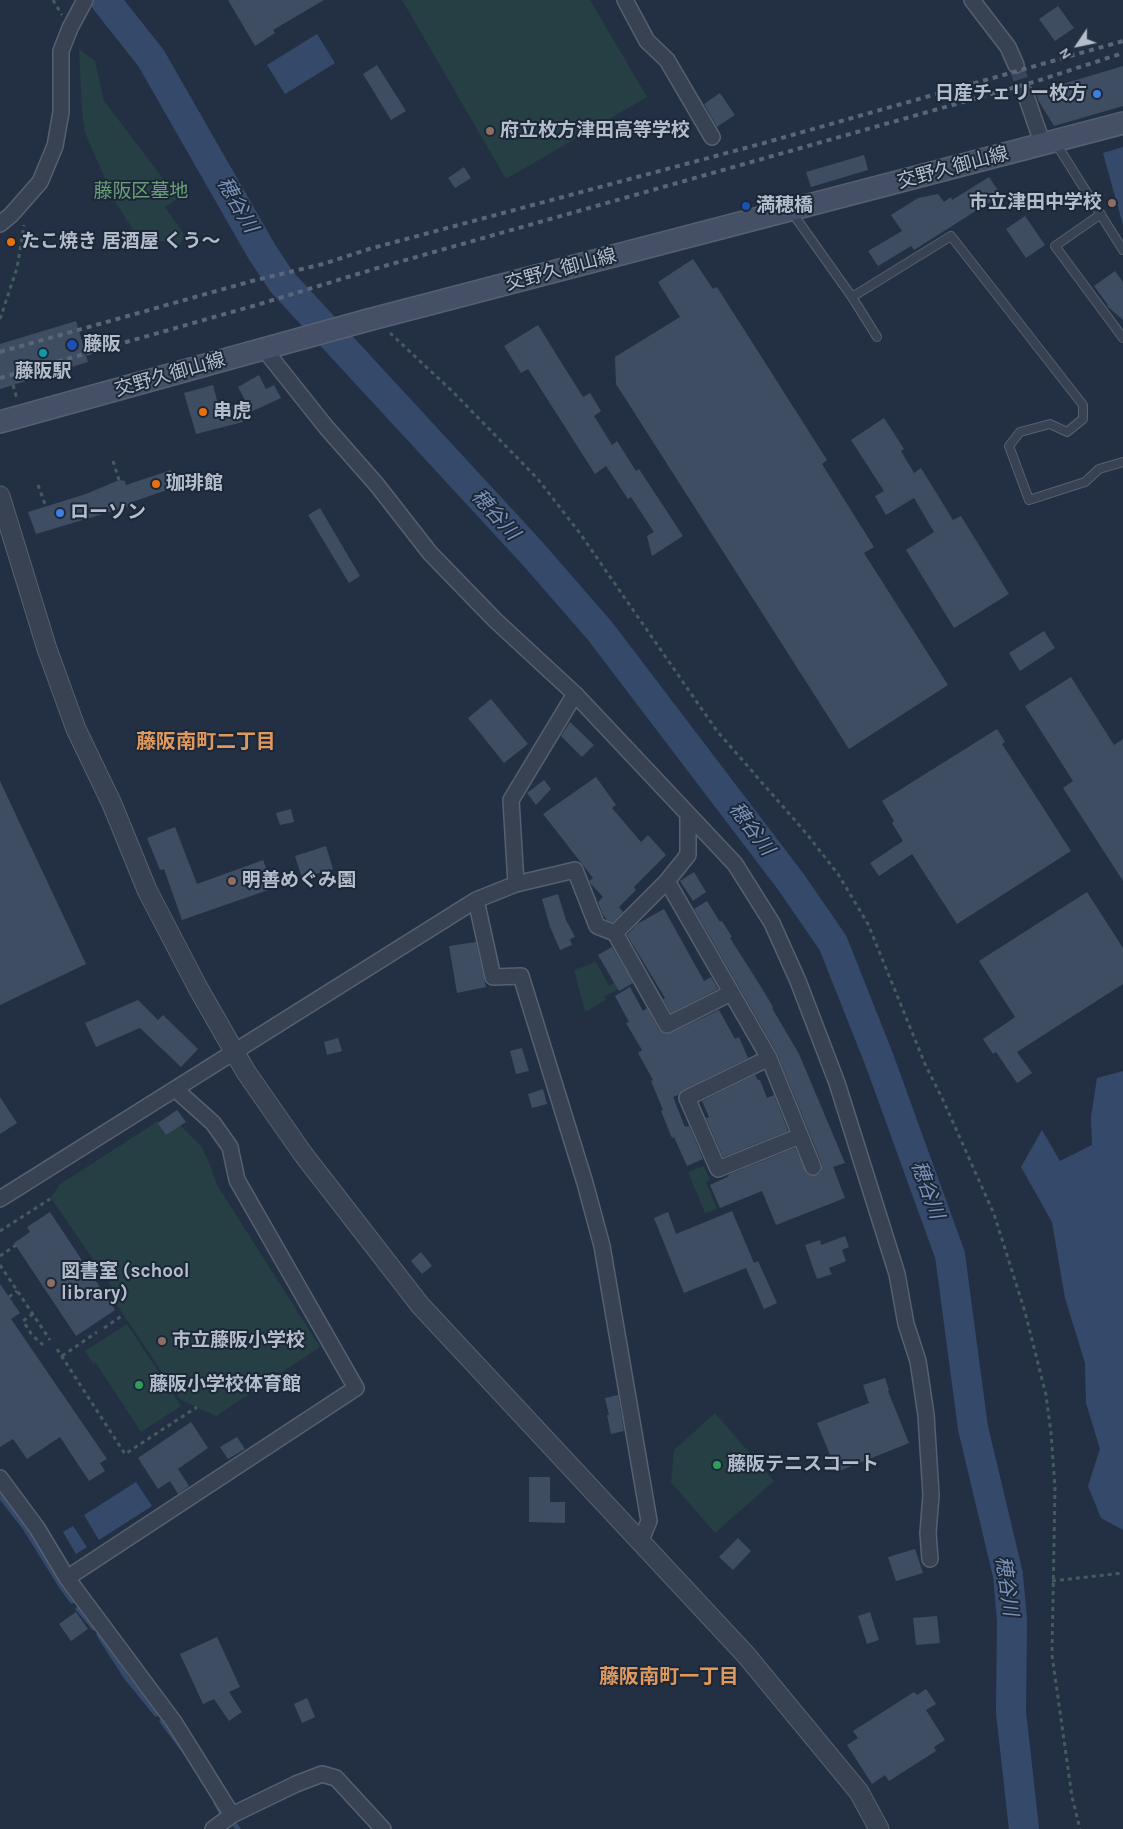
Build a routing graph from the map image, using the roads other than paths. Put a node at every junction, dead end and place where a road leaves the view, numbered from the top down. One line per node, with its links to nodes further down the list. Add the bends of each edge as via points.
1 (85, 0): 11 (street, via 69,20 61,51 61,112 55,146 40,182)
2 (625, 0): 7 (street, via 647,41 667,60)
3 (972, 0): 4 (street, via 1008,47)
4 (1016, 65)
5 (1025, 93): 8 (street)
6 (1123, 123): 8 (main road, 交野久御山線)
7 (712, 137)
8 (1049, 143): 9 (main road, 交野久御山線); 10 (lane)
9 (791, 210): 13 (lane); 16 (main road, 交野久御山線, via 376,324)
10 (1101, 214): 12 (lane); 15 (lane, via 1055,246)
11 (0, 224)
12 (1123, 250)
13 (852, 297): 14 (lane); 18 (lane, via 951,236 1083,405 1083,419 1067,432 1050,424 1020,432 1010,446 1029,500 1085,482 1099,469)
14 (878, 337)
15 (1123, 338)
16 (264, 349): 17 (main road, 交野久御山線); 20 (street, via 326,428 378,485 430,553 495,620)
17 (0, 422)
18 (1123, 462)
19 (0, 496): 27 (street, via 47,649 76,729 112,804 147,890)
20 (575, 694): 21 (street); 23 (street, via 511,800)
21 (688, 815): 22 (street, via 688,855); 35 (street, via 735,864 772,923 798,980 837,1083 897,1274 906,1324 918,1361 929,1440)
22 (667, 881): 25 (street); 26 (street)
23 (516, 884): 24 (street); 25 (street, via 575,870 597,926)
24 (476, 900): 27 (street); 34 (street, via 493,978 521,976 602,1246 648,1521)
25 (615, 933): 26 (street, via 667,1025)
26 (731, 993): 28 (street)
27 (235, 1053): 29 (street); 34 (street, via 303,1154 420,1305)
28 (769, 1058): 30 (street); 30 (street, via 687,1098 718,1169)
29 (175, 1089): 32 (street); 36 (street, via 214,1124 230,1147 236,1180 356,1388)
30 (800, 1136): 31 (street)
31 (813, 1167)
32 (0, 1199)
33 (0, 1478): 36 (street, via 37,1528)
34 (640, 1542): 40 (street, via 752,1663 859,1792)
35 (930, 1559)
36 (67, 1578): 37 (street, via 174,1722)
37 (232, 1815): 38 (street); 39 (street, via 322,1774 336,1778)
38 (213, 1829)
39 (383, 1829)
40 (879, 1829)

